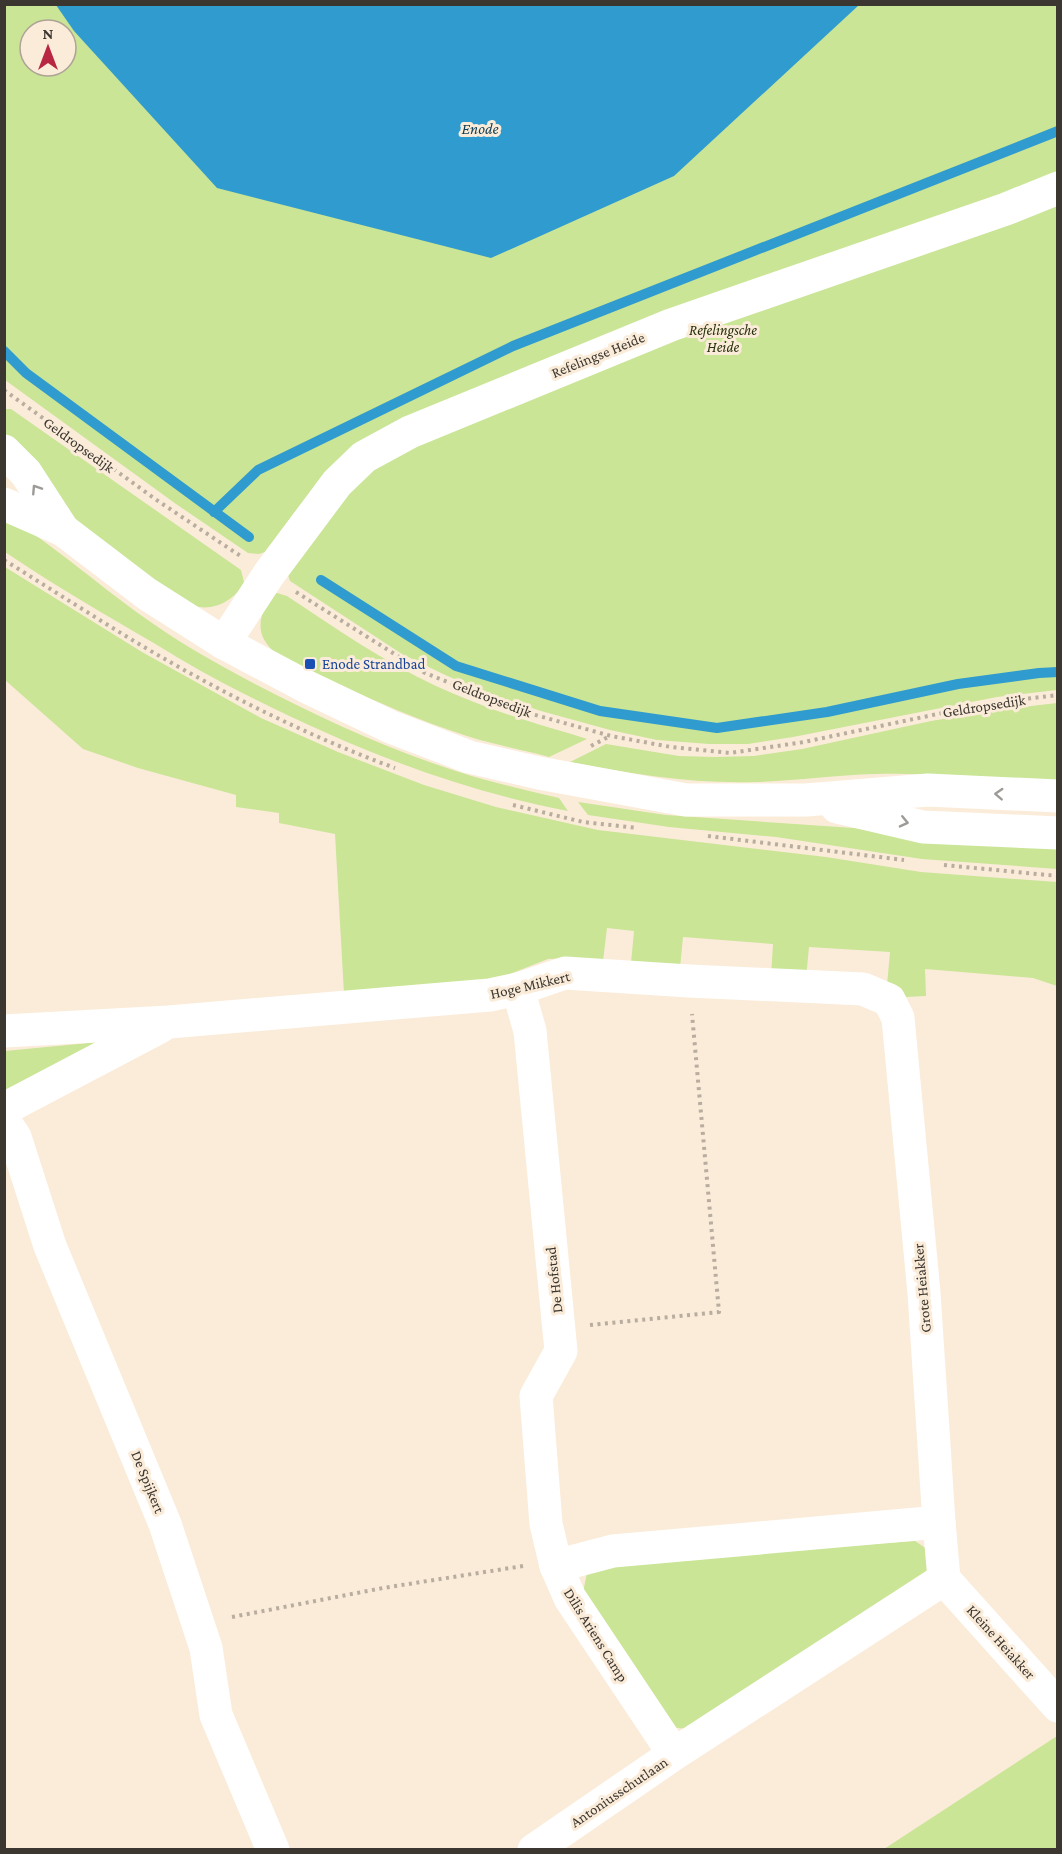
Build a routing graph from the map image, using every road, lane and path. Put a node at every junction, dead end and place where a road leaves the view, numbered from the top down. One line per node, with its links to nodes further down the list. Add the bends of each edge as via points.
1 (1058, 188): 6 (street, Refelingse Heide, via 671,325 410,432 364,457 337,483)
2 (5, 392): 6 (path, Geldropsedijk)
3 (4, 451): 5 (street, one-way to 3, via 26,473)
4 (4, 504): 5 (street)
5 (63, 530): 7 (street, via 147,594)
6 (269, 574): 7 (street, Refelingse Heide); 8 (path, Geldropsedijk, via 423,672 514,709 611,736 671,747 730,753 804,742 990,703)
7 (224, 643): 10 (street, via 391,727 469,757 686,800)
8 (1058, 695)
9 (1058, 796): 10 (street, one-way to 10, via 928,790)
10 (806, 800): 13 (street, one-way to 13, via 923,827)
11 (583, 822): 12 (path)
12 (642, 829)
13 (1058, 833)
14 (702, 836): 15 (path)
15 (911, 861)
16 (934, 864): 17 (path)
17 (1058, 876)
18 (688, 981): 19 (street, Hoge Mikkert, via 565,973); 20 (street, Hoge Mikkert, via 862,989); 25 (path, via 719,1312)
19 (518, 989): 21 (street, Hoge Mikkert, via 490,995); 25 (street, De Hofstad, via 530,1031)
20 (889, 1000): 26 (street, Grote Heiakker, via 898,1018 924,1293)
21 (169, 1022): 22 (street, Hoge Mikkert); 23 (street, Hoge Mikkert)
22 (4, 1031)
23 (4, 1108)
24 (4, 1121): 29 (street, De Spijkert, via 15,1137 50,1246 165,1524)
25 (559, 1328): 27 (street, De Hofstad, via 561,1351 536,1396 546,1524)
26 (939, 1522): 27 (street, via 612,1551); 28 (street, Grote Heiakker)
27 (556, 1566): 29 (path, via 520,1566); 31 (street, Dilis Ariens Camp, via 570,1598)
28 (944, 1579): 30 (street, Kleine Heiakker); 31 (street)
29 (199, 1623): 32 (street, De Spijkert, via 216,1715)
30 (1058, 1706)
31 (674, 1754): 33 (street, Antoniusschutlaan)
32 (273, 1850)
33 (534, 1850)

